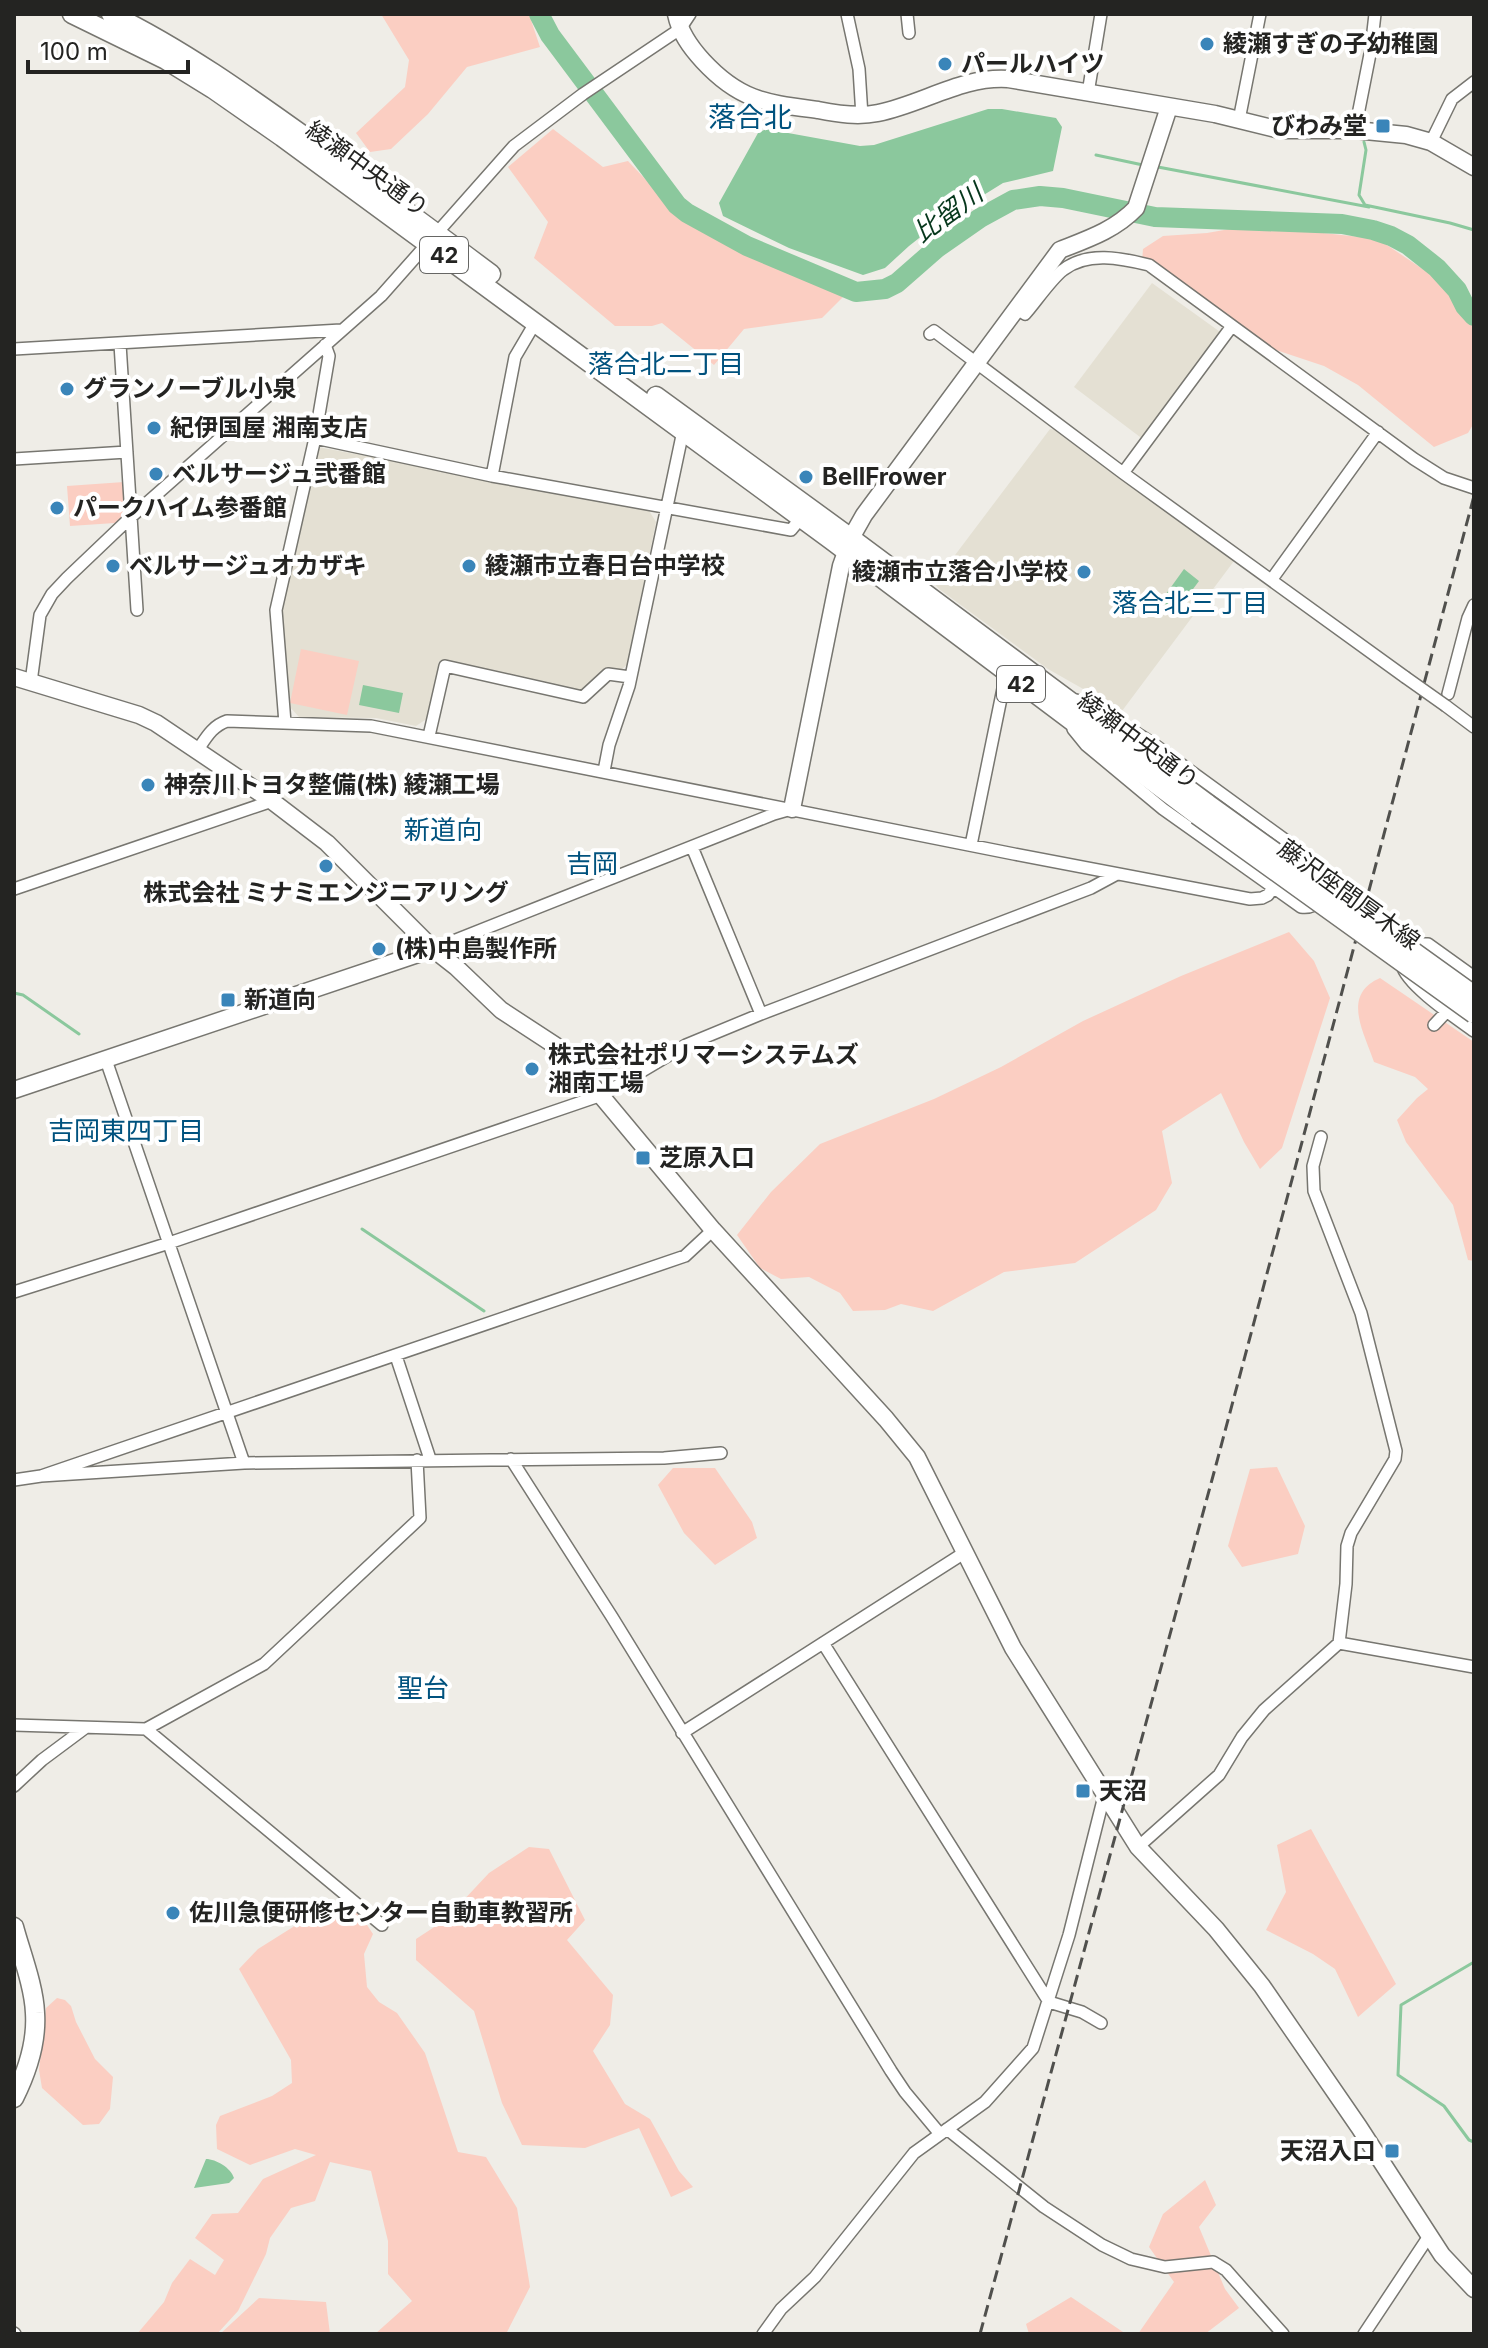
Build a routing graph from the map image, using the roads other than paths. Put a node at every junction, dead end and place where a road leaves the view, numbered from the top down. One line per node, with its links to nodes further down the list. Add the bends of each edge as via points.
1 (72, 14): 9 (main road, 綾瀬中央通り / 42)
2 (690, 14): 8 (street)
3 (847, 14): 14 (street)
4 (907, 14): 10 (street)
5 (1101, 14): 12 (street)
6 (1260, 14): 15 (street)
7 (1375, 14): 16 (street)
8 (678, 21): 14 (street, via 701,59 736,90 771,102); 19 (street, via 514,146)
9 (105, 28): 19 (main road, 綾瀬中央通り / 42, via 213,89)
10 (909, 33)
11 (1474, 82): 17 (street, via 1452,99)
12 (1088, 93): 13 (street); 14 (street, via 991,78)
13 (1169, 107): 15 (street); 20 (street, via 1130,214 1108,231 1060,250)
14 (862, 116)
15 (1239, 120): 16 (street, via 1293,131)
16 (1355, 130): 17 (street)
17 (1431, 142): 18 (street)
18 (1474, 167)
19 (432, 238): 21 (main road, 綾瀬中央通り / 42); 23 (street, via 381,296); 40 (main road, 綾瀬中央通り / 42, via 542,313)
20 (1017, 309): 22 (street, via 1025,314 1063,270 1092,258 1119,258 1149,265); 28 (street)
21 (535, 323): 29 (main road, 綾瀬中央通り / 42); 35 (street, via 515,357)
22 (1232, 326): 30 (street); 34 (street)
23 (342, 330): 25 (street); 26 (street)
24 (930, 334): 28 (street, via 934,331)
25 (120, 344): 27 (street); 32 (street)
26 (325, 345): 31 (street, via 329,356); 38 (street)
27 (14, 349)
28 (977, 364): 34 (street); 40 (street)
29 (683, 431): 37 (street); 39 (main road, 綾瀬中央通り / 42)
30 (1378, 432): 36 (street, via 1427,468); 41 (street)
31 (315, 438): 35 (street); 50 (street, via 276,610)
32 (127, 452): 33 (street); 38 (street)
33 (14, 459)
34 (1123, 473): 41 (street)
35 (492, 476): 37 (street)
36 (1474, 488)
37 (666, 506): 39 (street, via 791,530); 46 (street)
38 (131, 517): 43 (street); 47 (street, via 52,594 40,615)
39 (801, 518): 40 (main road, 綾瀬中央通り / 42)
40 (848, 544): 44 (main road, 綾瀬中央通り / 42); 49 (main road, 綾瀬中央通り / 42); 56 (street)
41 (1272, 579): 48 (street, bridge, via 1405,677)
42 (1474, 605): 48 (street)
43 (137, 610)
44 (1006, 674): 49 (main road, 綾瀬中央通り / 42); 58 (street)
45 (14, 677): 47 (street)
46 (630, 677): 52 (street, via 608,674 583,697 445,666); 54 (street)
47 (31, 682): 53 (street, via 139,715)
48 (1447, 700): 51 (street)
49 (1064, 706): 57 (main road, 綾瀬中央通り / 42); 60 (street, via 1091,704); 63 (street, via 1086,745)
50 (285, 723): 52 (street, via 371,726); 53 (street, via 227,721 211,731)
51 (1474, 727)
52 (429, 736): 54 (street)
53 (197, 751): 55 (street)
54 (604, 771): 56 (street)
55 (272, 801): 62 (street); 64 (street, via 327,843)
56 (792, 809): 58 (street); 59 (street)
57 (1203, 809): 66 (main road, 藤沢座間厚木線 / 42, bridge); 69 (main road, 藤沢座間厚木線 / 42, bridge)
58 (971, 845): 61 (street)
59 (692, 847): 64 (street); 68 (street)
60 (1299, 850): 63 (street); 63 (street, via 1327,872 1330,886 1315,907 1307,908)
61 (1117, 874): 63 (street, via 1250,899); 68 (street)
62 (14, 889)
63 (1274, 889)
64 (433, 949): 72 (street); 74 (street, via 501,1010 556,1046)
65 (1474, 977): 67 (street); 67 (street, via 1428,944 1414,944 1405,952 1406,976)
66 (1474, 995)
67 (1447, 1012): 70 (street); 71 (street)
68 (761, 1014): 74 (street, via 686,1045)
69 (1474, 1014)
70 (1434, 1025)
71 (1474, 1031)
72 (106, 1060): 73 (street); 77 (street)
73 (14, 1090)
74 (602, 1095): 76 (street); 77 (street)
75 (1321, 1137): 90 (street, via 1313,1166 1314,1191 1364,1322 1396,1451 1347,1546)
76 (713, 1230): 79 (street, via 685,1256); 88 (street, via 902,1436)
77 (169, 1243): 78 (street); 80 (street)
78 (14, 1292)
79 (396, 1356): 80 (street); 82 (street)
80 (227, 1414): 85 (street); 86 (street)
81 (721, 1453): 83 (street)
82 (430, 1459): 83 (street); 84 (street)
83 (511, 1459): 95 (street)
84 (417, 1460): 85 (street); 94 (street, via 420,1518 264,1664)
85 (244, 1463): 86 (street)
86 (41, 1476): 87 (street)
87 (14, 1480)
88 (964, 1553): 89 (street); 97 (street, via 1013,1648)
89 (823, 1643): 95 (street); 102 (street)
90 (1339, 1643): 91 (street); 98 (street, via 1264,1710 1219,1775)
91 (1474, 1667)
92 (14, 1725): 93 (street)
93 (85, 1728): 94 (street); 96 (street)
94 (146, 1729): 99 (street)
95 (682, 1733): 106 (street, via 891,2071)
96 (14, 1786)
97 (1104, 1796): 98 (street); 102 (street)
98 (1138, 1847): 107 (street, via 1262,1986)
99 (382, 1925)
100 (14, 1927): 101 (main road)
101 (31, 1991): 104 (main road, via 29,2032); 105 (main road, via 35,2037)
102 (1049, 2002): 103 (street); 106 (street, via 1033,2048 985,2102)
103 (1101, 2023)
104 (14, 2084)
105 (14, 2098)
106 (944, 2131): 109 (street, via 914,2153); 110 (street, via 1102,2245 1165,2267 1213,2262)
107 (1429, 2236): 108 (street); 111 (street)
108 (1474, 2289)
109 (763, 2334)
110 (1283, 2334)
111 (1364, 2334)

